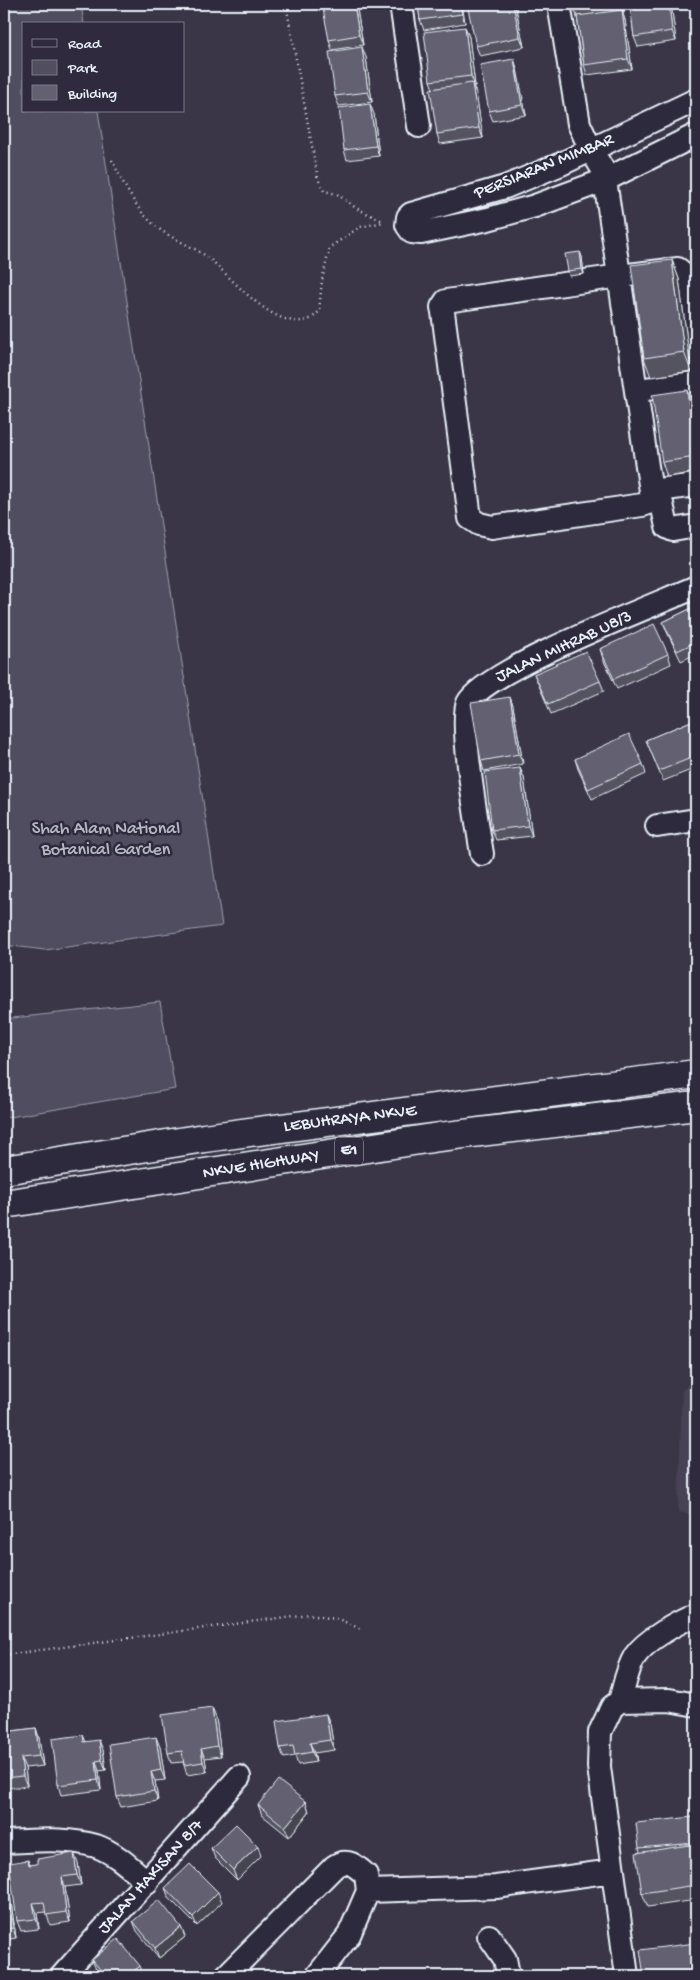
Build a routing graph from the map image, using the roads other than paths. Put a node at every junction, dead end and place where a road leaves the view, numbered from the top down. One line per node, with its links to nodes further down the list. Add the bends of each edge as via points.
1 (401, 4): 4 (street)
2 (559, 4): 6 (street, via 577,114)
3 (696, 100): 6 (street, PERSIARAN MIMBAR)
4 (419, 126)
5 (696, 135): 7 (street, PERSIARAN MIMBAR)
6 (591, 150): 7 (street); 7 (street, PERSIARAN MIMBAR, via 505,187 411,214 406,225 416,233 488,219 535,206)
7 (605, 180): 8 (street)
8 (620, 276): 9 (street, via 673,269 682,272); 11 (street); 13 (street, via 450,300 444,304 468,513 474,522 492,526 642,505)
9 (696, 349)
10 (696, 383): 11 (street)
11 (636, 390): 13 (street)
12 (696, 485): 13 (street)
13 (655, 491): 14 (street, via 667,528)
14 (696, 526)
15 (696, 587): 18 (street, JALAN MIHRAB U8/3, via 531,659 482,688 467,704 465,730)
16 (696, 820): 17 (street)
17 (657, 826)
18 (482, 854)
19 (696, 1074): 21 (highway, LEBUHRAYA NKVE / E1, via 204,1138)
20 (696, 1106): 22 (highway, NKVE HIGHWAY / E1, via 439,1138)
21 (4, 1170)
22 (4, 1204)
23 (696, 1615): 24 (street, via 661,1634 635,1656)
24 (620, 1701): 25 (street, via 669,1700); 28 (street, via 612,1708 600,1732 599,1768)
25 (696, 1705)
26 (239, 1777): 29 (street, JALAN HAKISAN 8/7)
27 (4, 1842): 29 (street, via 69,1841 97,1847 123,1861)
28 (613, 1871): 30 (street, via 496,1886); 36 (street)
29 (147, 1882): 32 (street, JALAN HAKISAN 8/7)
30 (368, 1891): 33 (street, via 366,1875 354,1864 345,1862 335,1866); 34 (street, via 349,1935)
31 (489, 1936): 35 (street, via 505,1959)
32 (62, 1976)
33 (226, 1976)
34 (317, 1976)
35 (506, 1976)
36 (628, 1976)

